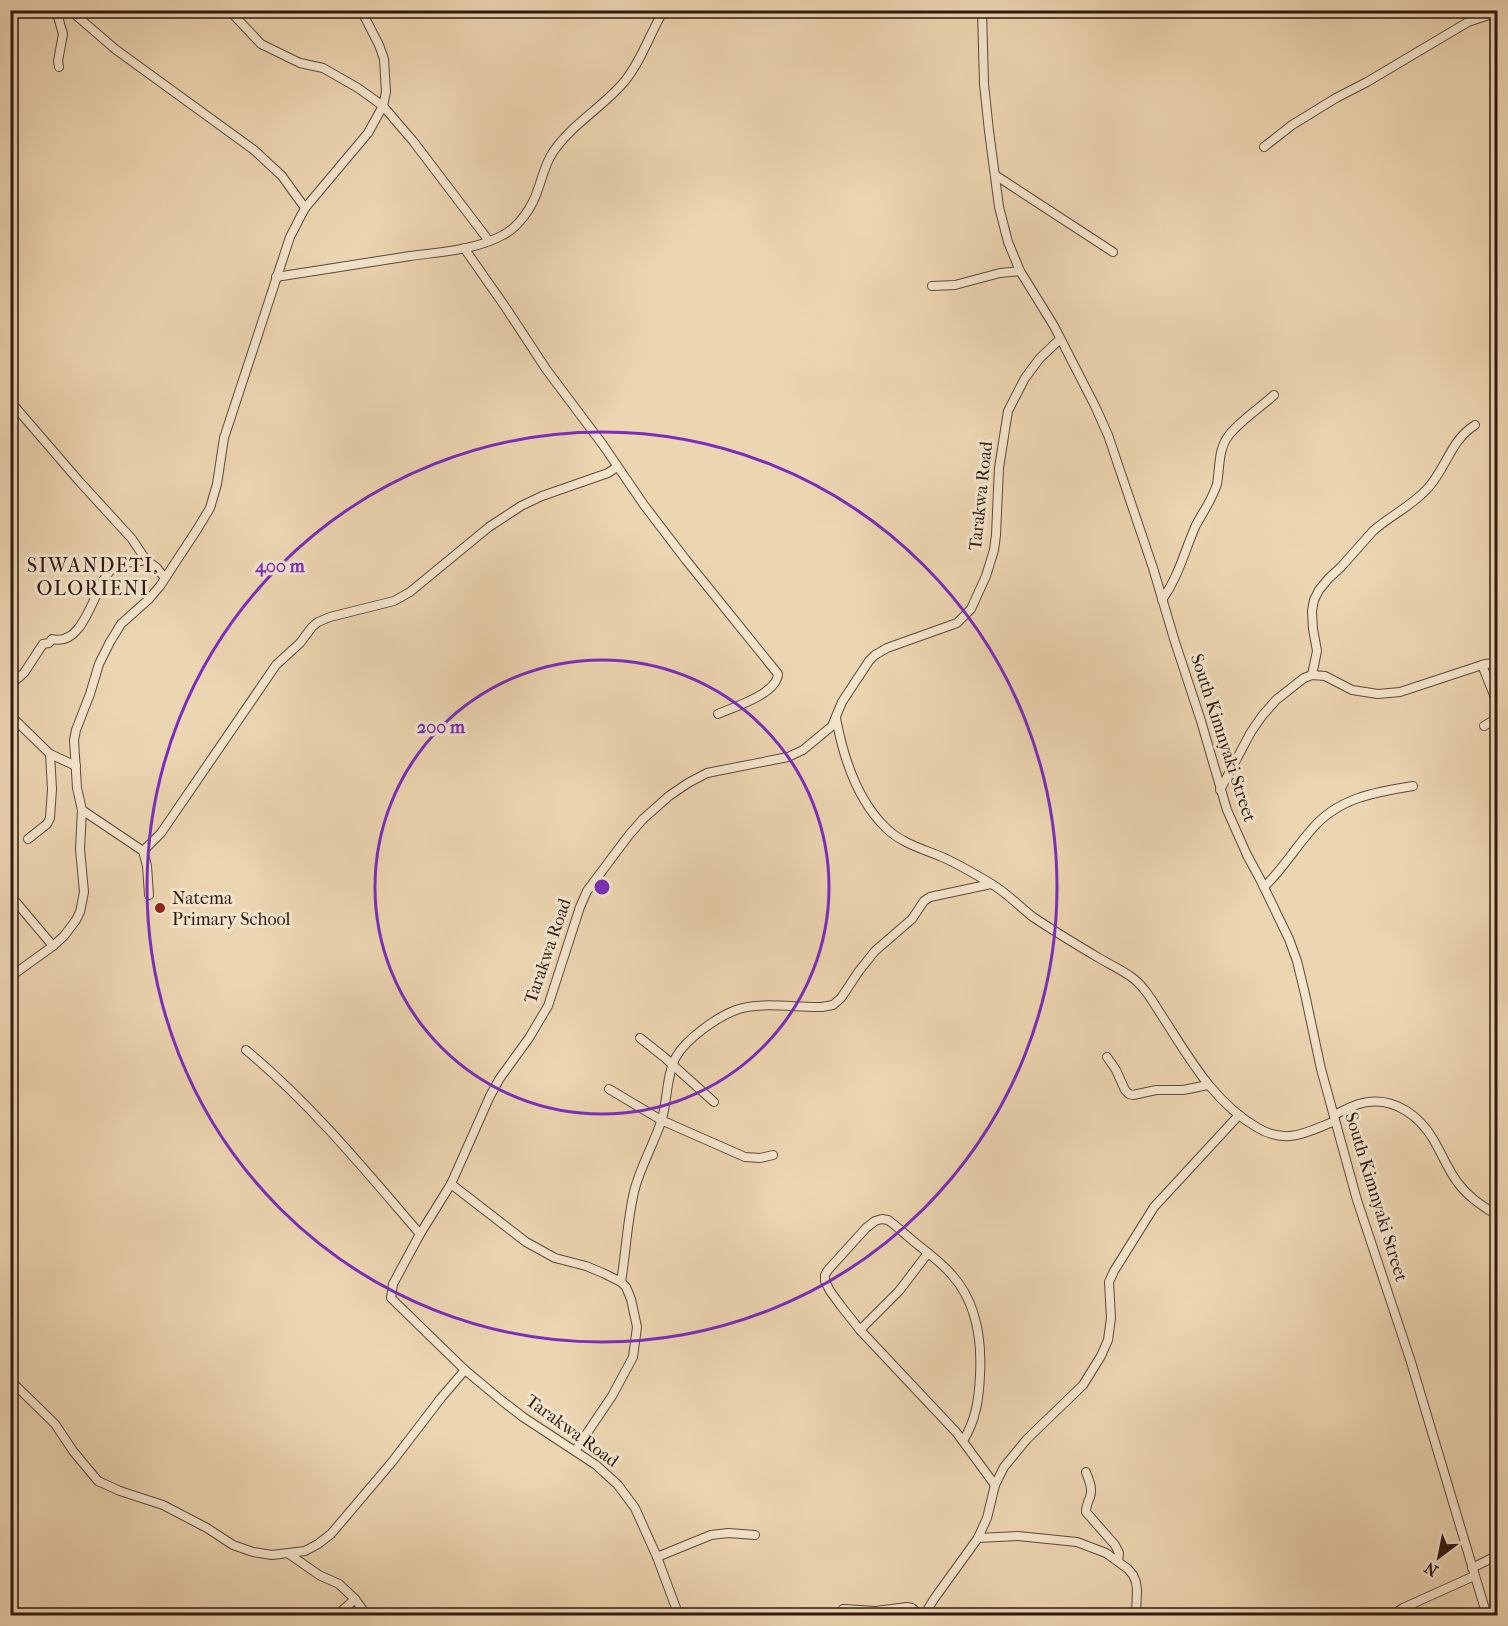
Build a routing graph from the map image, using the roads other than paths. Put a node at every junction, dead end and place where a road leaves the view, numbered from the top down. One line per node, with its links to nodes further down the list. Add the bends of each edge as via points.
1 (56, 10): 8 (street, via 63,34)
2 (70, 10): 12 (street, via 115,49 254,150 282,176)
3 (229, 10): 9 (street, via 261,44 300,63 323,68)
4 (361, 10): 9 (street, via 384,59)
5 (664, 10): 13 (street, via 627,78 552,153 535,198 520,220 504,235)
6 (982, 10): 11 (street, South Kimnyaki Street, via 984,84)
7 (1497, 12): 10 (street, via 1468,22 1336,98)
8 (59, 67)
9 (383, 106): 12 (street, via 368,133); 13 (street)
10 (1264, 147)
11 (995, 175): 15 (street); 16 (street, South Kimnyaki Street, via 1003,224)
12 (305, 208): 17 (street)
13 (489, 241): 14 (street)
14 (464, 248): 17 (street); 23 (street)
15 (1113, 252)
16 (1020, 271): 18 (street); 19 (street, South Kimnyaki Street)
17 (276, 278): 25 (street, via 224,438 218,484 210,508)
18 (932, 286)
19 (1060, 339): 26 (street, South Kimnyaki Street, via 1114,450); 35 (street, Tarakwa Road, via 1025,378 1008,411 999,468 994,550 971,609 957,623 876,655 847,694)
20 (1274, 395): 26 (street, via 1229,435 1223,446 1217,483 1177,576)
21 (10, 401): 24 (street, via 132,539)
22 (1475, 425): 29 (street, via 1458,439 1422,495 1373,531 1319,590 1312,611 1317,651)
23 (617, 467): 32 (street, via 778,674 776,683 761,694); 43 (street, via 521,506 394,601 330,617 312,627 276,665 161,833)
24 (146, 560): 25 (street); 30 (street, via 116,565 79,627 67,638 43,644 24,673)
25 (165, 578): 38 (street, via 121,624 99,664 74,740)
26 (1162, 600): 40 (street, South Kimnyaki Street)
27 (1497, 663): 28 (street)
28 (1482, 665): 29 (street, via 1400,692 1378,694 1352,690 1325,676); 31 (street)
29 (1312, 675): 40 (street, via 1276,700 1262,716)
30 (10, 685)
31 (1497, 705)
32 (718, 714)
33 (1497, 714): 36 (street)
34 (10, 715): 37 (street)
35 (836, 718): 44 (street, via 855,782 886,829); 61 (street, Tarakwa Road, via 810,745 788,757 707,773 688,783 629,835 587,891 548,1006 490,1096)
36 (1484, 726)
37 (50, 754): 38 (street); 42 (street, via 50,818)
38 (76, 766): 41 (street)
39 (1413, 786): 45 (street, via 1369,793 1346,802 1317,822)
40 (1220, 790): 45 (street, South Kimnyaki Street, via 1235,831)
41 (82, 810): 43 (street); 48 (street, via 81,912)
42 (28, 839)
43 (143, 851): 46 (street)
44 (992, 884): 53 (street, via 924,901 912,919 875,951 833,1005 738,1009 695,1036); 54 (street, via 1032,916 1136,981)
45 (1264, 887): 58 (street, South Kimnyaki Street, via 1297,961)
46 (149, 895)
47 (10, 896): 48 (street)
48 (53, 946): 49 (street)
49 (10, 977)
50 (640, 1038): 53 (street)
51 (246, 1050): 63 (street, via 315,1114)
52 (1107, 1056): 54 (street, via 1129,1094)
53 (672, 1065): 56 (street); 59 (street)
54 (1208, 1085): 57 (street)
55 (609, 1089): 59 (street)
56 (714, 1102)
57 (1239, 1115): 58 (street, via 1273,1135 1287,1137); 72 (street, via 1154,1207 1109,1282 1110,1329 1093,1370 1016,1451)
58 (1334, 1118): 62 (street, via 1368,1102 1392,1104 1412,1114 1422,1123 1463,1189); 79 (street, South Kimnyaki Street)
59 (662, 1120): 60 (street, via 745,1157); 65 (street, via 634,1191)
60 (773, 1155)
61 (451, 1184): 63 (street, Tarakwa Road); 65 (street, via 543,1253)
62 (1497, 1216)
63 (420, 1234): 67 (street, Tarakwa Road, via 393,1284 391,1298)
64 (928, 1253): 66 (street, via 899,1291); 66 (street, via 882,1219 866,1228 828,1270 825,1281 830,1291); 69 (street, via 964,1291 974,1308 978,1328 978,1405)
65 (621, 1282): 70 (street, via 632,1299 638,1327 633,1357)
66 (860, 1330): 69 (street)
67 (465, 1370): 70 (street, Tarakwa Road, via 523,1417); 75 (street, via 330,1534 305,1551)
68 (10, 1380): 75 (street, via 55,1424 98,1481 156,1503 243,1549)
69 (963, 1441): 72 (street)
70 (574, 1451): 77 (street, Tarakwa Road, via 618,1485 635,1508)
71 (1086, 1472): 78 (street, via 1091,1494 1086,1512 1115,1545)
72 (995, 1485): 74 (street)
73 (755, 1535): 77 (street, via 711,1535)
74 (978, 1538): 78 (street, via 1018,1536 1077,1542); 86 (street, via 934,1599)
75 (289, 1554): 80 (street, via 339,1584)
76 (1497, 1555): 79 (street)
77 (657, 1557): 84 (street, Tarakwa Road)
78 (1118, 1561): 87 (street, via 1136,1582)
79 (1473, 1572): 88 (street); 89 (street, South Kimnyaki Street)
80 (355, 1599): 82 (street); 83 (street)
81 (843, 1610): 85 (street, via 912,1608)
82 (336, 1616)
83 (367, 1616)
84 (680, 1616)
85 (921, 1616)
86 (927, 1616)
87 (1136, 1616)
88 (1391, 1616)
89 (1487, 1616)

